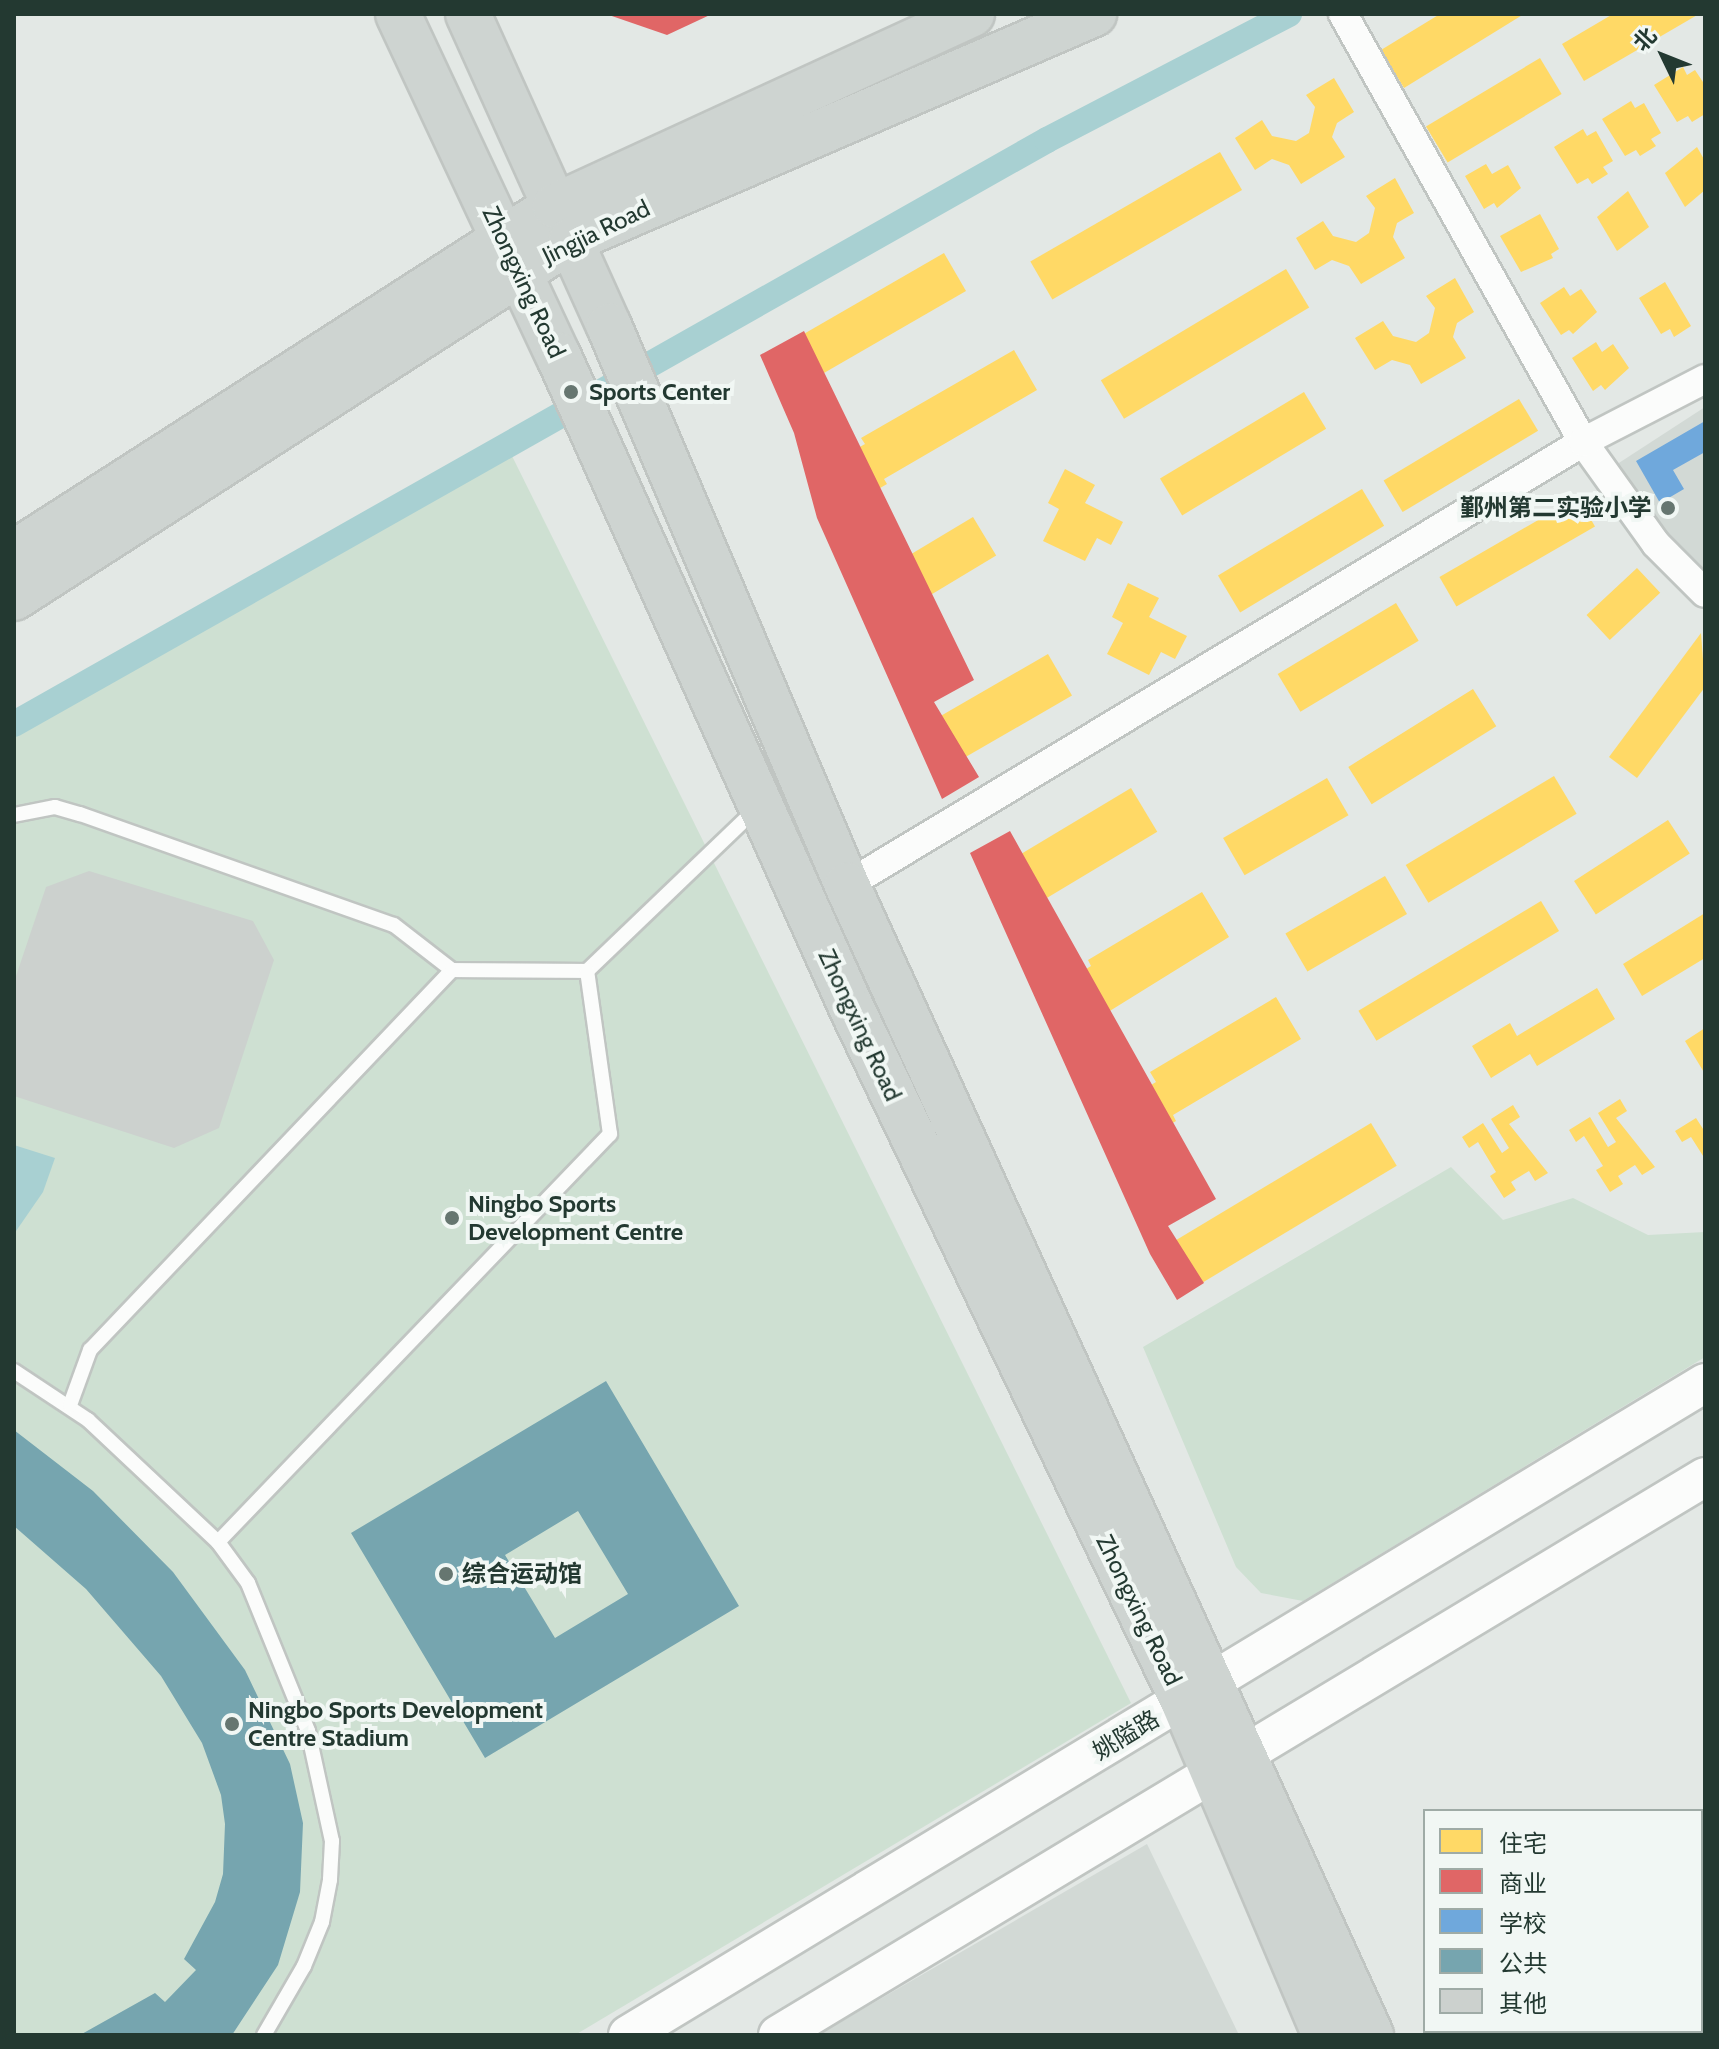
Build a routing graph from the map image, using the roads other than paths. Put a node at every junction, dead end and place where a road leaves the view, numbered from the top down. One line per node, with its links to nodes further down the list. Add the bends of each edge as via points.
1 (398, 14): 7 (main road, Zhongxing Road)
2 (468, 14): 6 (main road, Zhongxing Road)
3 (972, 14): 6 (main road, Jingjia Road)
4 (1343, 14): 9 (street)
5 (1082, 16): 6 (main road, Jingjia Road)
6 (563, 223): 7 (main road, Jingjia Road); 15 (main road, Zhongxing Road)
7 (511, 256): 10 (main road, Jingjia Road); 12 (main road, Jingjia Road); 13 (main road, Zhongxing Road)
8 (1705, 379): 9 (street)
9 (1583, 442): 11 (street, via 1656,544); 15 (street)
10 (14, 553)
11 (1705, 593)
12 (14, 598)
13 (760, 805): 17 (lane); 23 (main road, Zhongxing Road, via 853,1011)
14 (14, 815): 16 (lane, via 55,807 95,819 394,925)
15 (847, 885): 23 (main road, Zhongxing Road)
16 (452, 970): 17 (lane); 20 (lane, via 90,1350)
17 (587, 971): 22 (lane, via 610,1134)
18 (14, 1371): 20 (lane)
19 (1705, 1383): 23 (main road, 姚隘路)
20 (70, 1405): 22 (lane)
21 (1705, 1477): 24 (main road)
22 (218, 1542): 25 (lane, via 248,1583 308,1731 332,1841 322,1922 304,1966)
23 (1198, 1691): 24 (main road, Zhongxing Road); 26 (main road, 姚隘路)
24 (1227, 1761): 27 (main road); 28 (main road, Zhongxing Road); 29 (main road, Zhongxing Road)
25 (264, 2035)
26 (628, 2035)
27 (778, 2035)
28 (1325, 2035)
29 (1371, 2035)

